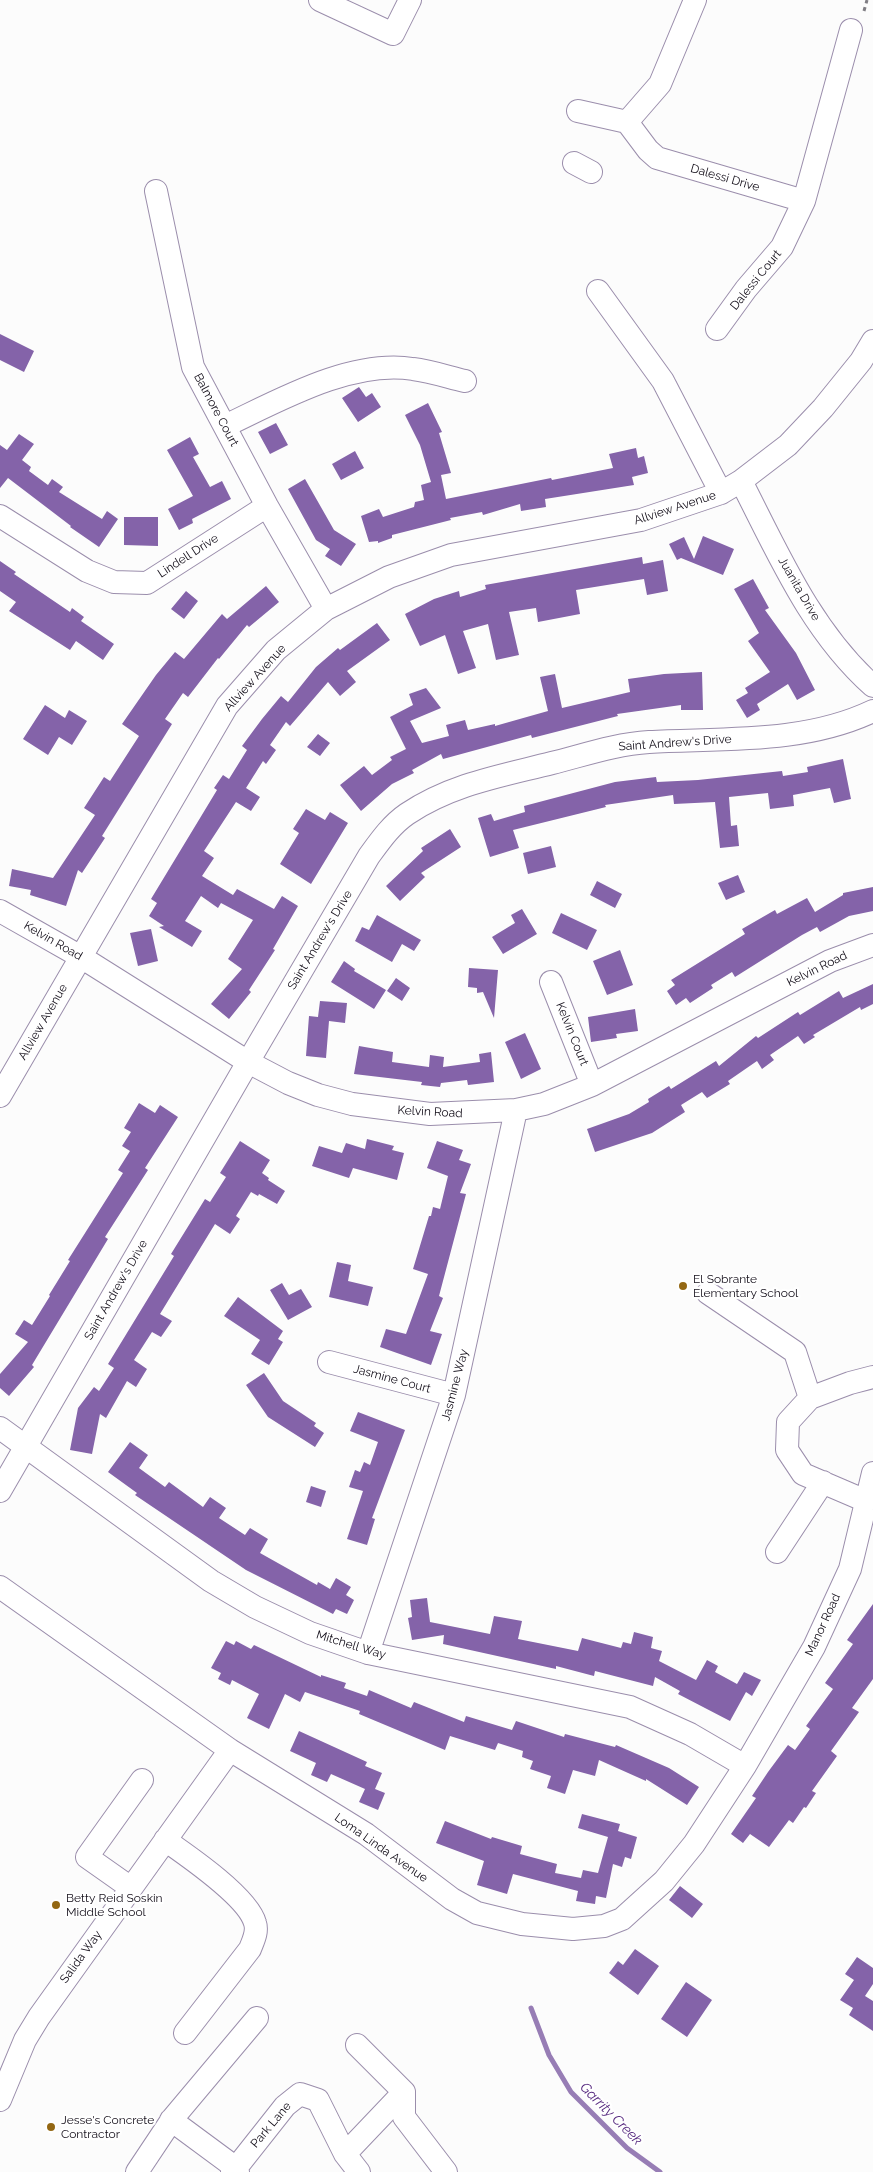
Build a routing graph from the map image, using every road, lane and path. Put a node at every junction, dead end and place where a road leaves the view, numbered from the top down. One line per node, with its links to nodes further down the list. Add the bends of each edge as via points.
1 (320, 0): 2 (street, via 393,34)
2 (410, 0)
3 (696, 0): 8 (street, via 664,78)
4 (867, 0): 5 (path)
5 (864, 11)
6 (851, 30): 10 (street)
7 (578, 111): 8 (street)
8 (627, 122): 10 (street, Dalessi Drive, via 657,158)
9 (156, 191): 15 (street, Balmore Court, via 194,367)
10 (804, 201): 12 (street, Dalessi Court, via 782,247)
11 (598, 291): 17 (street, via 663,381)
12 (717, 329)
13 (873, 341): 16 (street, Allview Avenue, via 823,408 788,445)
14 (465, 381): 15 (street, via 411,368 377,369 314,384)
15 (225, 426): 18 (street, Balmore Court)
16 (741, 481): 17 (street, Allview Avenue); 21 (street, Juanita Drive, via 815,620 858,673)
17 (721, 493): 20 (street, Allview Avenue, via 641,520 451,555 389,577)
18 (267, 506): 19 (street, Lindell Drive, via 147,583 114,582 87,571); 20 (street, Balmore Court)
19 (0, 516)
20 (326, 609): 25 (street, Allview Avenue, via 276,650 227,706)
21 (873, 686)
22 (873, 712): 27 (street, Saint Andrew's Drive, via 827,728 790,734 646,742 615,747 458,786 435,797 405,815 369,856)
23 (0, 911): 25 (street, Kelvin Road)
24 (873, 945): 28 (street, Kelvin Road, via 830,961)
25 (81, 958): 27 (street, Kelvin Road); 29 (street, Allview Avenue)
26 (552, 982): 28 (street, Kelvin Court)
27 (248, 1062): 30 (street, Kelvin Road, via 288,1083 352,1104 430,1114); 37 (street, Saint Andrew's Drive)
28 (592, 1085): 30 (street, Kelvin Road, via 544,1104)
29 (0, 1096)
30 (516, 1110): 34 (street, Jasmine Way)
31 (708, 1293): 35 (street, via 795,1352)
32 (329, 1362): 34 (street, Jasmine Court)
33 (873, 1377): 35 (street)
34 (454, 1395): 44 (street, Jasmine Way)
35 (810, 1398): 39 (street, via 788,1422 788,1450 803,1474)
36 (0, 1428): 37 (street, Mitchell Way)
37 (26, 1447): 40 (street, Saint Andrew's Drive); 44 (street, Mitchell Way, via 255,1608 310,1633)
38 (873, 1473): 41 (street, Manor Road)
39 (823, 1482): 41 (street); 42 (street)
40 (0, 1491)
41 (866, 1501): 46 (street, Manor Road, via 850,1569 814,1647)
42 (777, 1552)
43 (0, 1588): 45 (street, Loma Linda Avenue)
44 (368, 1653): 46 (street, Mitchell Way, via 630,1707 690,1734)
45 (230, 1750): 46 (street, Loma Linda Avenue, via 366,1834 452,1899 477,1913 522,1924 573,1929 604,1926 622,1919 644,1900 694,1844); 48 (street, Salida Way)
46 (745, 1766)
47 (142, 1780): 49 (street, via 87,1857)
48 (165, 1840): 49 (street, Salida Way); 51 (street, via 199,1865 249,1910 256,1925 250,1949)
49 (131, 1888): 54 (street, Salida Way, via 39,2017 25,2040)
50 (257, 2018): 55 (street)
51 (185, 2032)
52 (357, 2045): 53 (street)
53 (404, 2092): 56 (street); 60 (street, via 404,2117)
54 (0, 2100)
55 (171, 2120): 57 (street); 58 (street)
56 (345, 2154): 57 (street, Park Lane, via 318,2100 300,2094 285,2106); 59 (street, Park Lane)
57 (235, 2171)
58 (137, 2172)
59 (359, 2172)
60 (446, 2172)

